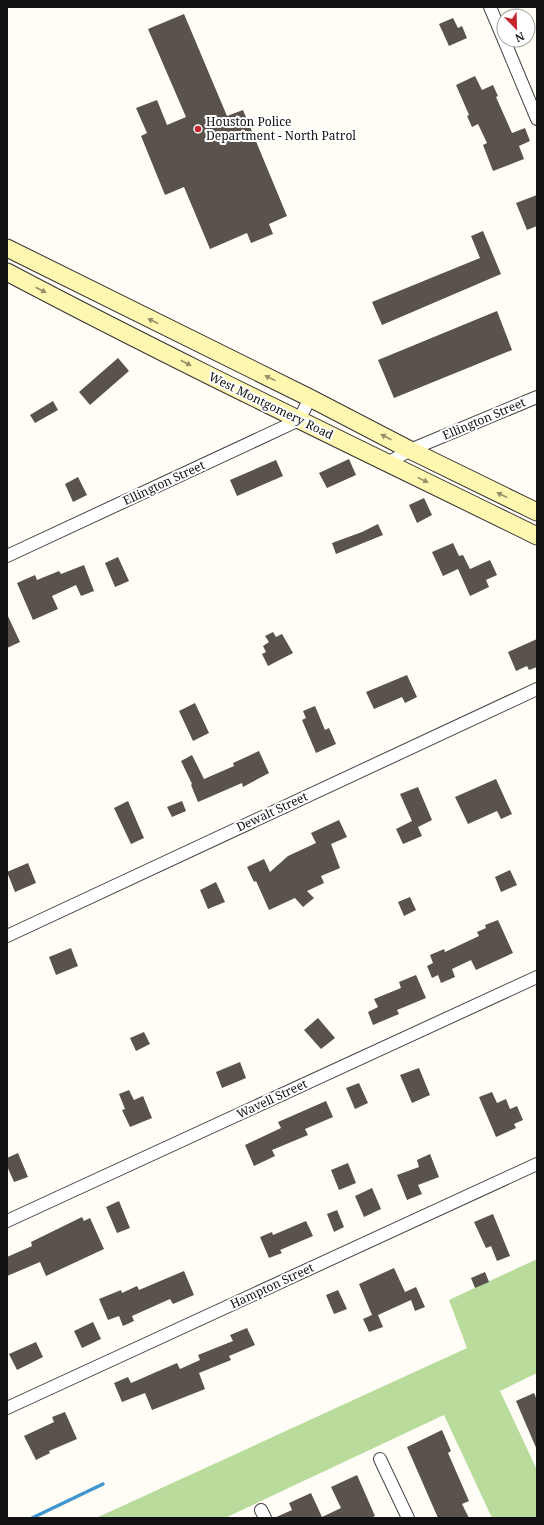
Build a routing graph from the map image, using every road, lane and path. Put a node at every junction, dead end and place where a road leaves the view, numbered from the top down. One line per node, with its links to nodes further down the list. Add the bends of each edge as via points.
1 (490, 7): 2 (street)
2 (496, 21)
3 (507, 48): 4 (street)
4 (537, 119)
5 (7, 248): 7 (main road, West Montgomery Road)
6 (7, 272): 8 (main road, West Montgomery Road, one-way to 8)
7 (86, 288): 8 (main road); 10 (main road, West Montgomery Road, one-way to 7)
8 (76, 308): 11 (main road, West Montgomery Road, one-way to 11)
9 (537, 397): 12 (street, Ellington Street)
10 (310, 398): 11 (street); 12 (main road, West Montgomery Road, one-way to 10)
11 (299, 420): 13 (main road, West Montgomery Road); 16 (street, Ellington Street)
12 (410, 450): 13 (street, Ellington Street); 14 (main road, West Montgomery Road, one-way to 12)
13 (388, 463): 15 (main road, West Montgomery Road, one-way to 15)
14 (537, 512)
15 (537, 536)
16 (7, 556)
17 (537, 689): 18 (street, Dewalt Street)
18 (7, 936)
19 (537, 977): 21 (street, Wavell Street)
20 (537, 1164): 22 (street, Hampton Street)
21 (7, 1221)
22 (7, 1408)
23 (380, 1459): 24 (street)
24 (408, 1518)

